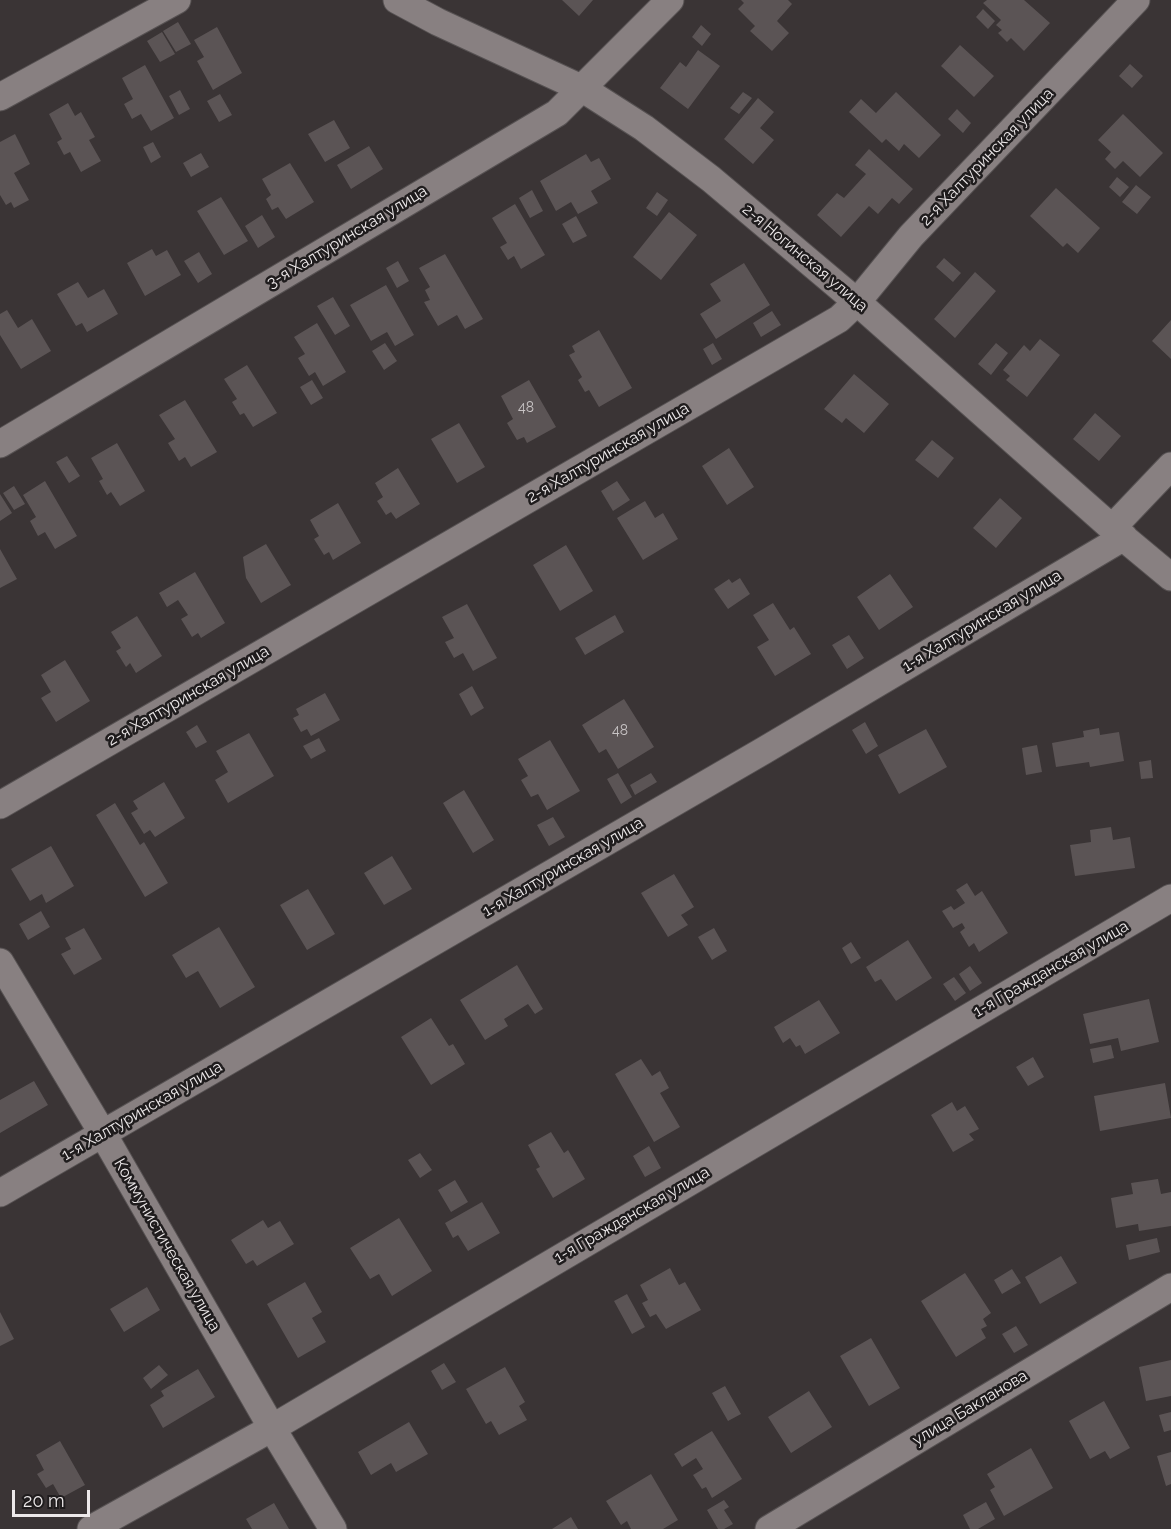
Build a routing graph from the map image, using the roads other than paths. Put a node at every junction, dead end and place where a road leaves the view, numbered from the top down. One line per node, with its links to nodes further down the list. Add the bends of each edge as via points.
1 (177, 0): 6 (street)
2 (397, 0): 5 (street, 2-я Ногинская улица)
3 (669, 0): 5 (street, 3-я Халтуринская улица)
4 (1136, 0): 7 (street, 2-я Халтуринская улица, via 911,236)
5 (583, 89): 7 (street, 2-я Ногинская улица, via 644,128 711,179); 8 (street, 3-я Халтуринская улица, via 557,113)
6 (0, 97)
7 (857, 302): 10 (street, 2-я Ногинская улица); 12 (street, 2-я Халтуринская улица, via 839,319)
8 (0, 444)
9 (1171, 466): 10 (street, 1-я Халтуринская улица)
10 (1118, 533): 11 (street, 2-я Ногинская улица); 15 (street, 1-я Халтуринская улица, via 763,750)
11 (1171, 577)
12 (0, 805)
13 (1171, 898): 18 (street, 1-я Гражданская улица)
14 (0, 962): 15 (street, Коммунистическая улица)
15 (103, 1134): 16 (street, 1-я Халтуринская улица); 18 (street, Коммунистическая улица)
16 (0, 1193)
17 (1171, 1287): 21 (street, улица Бакланова)
18 (272, 1428): 19 (street, 1-я Гражданская улица); 20 (street, Коммунистическая улица)
19 (91, 1529)
20 (333, 1529)
21 (769, 1529)

